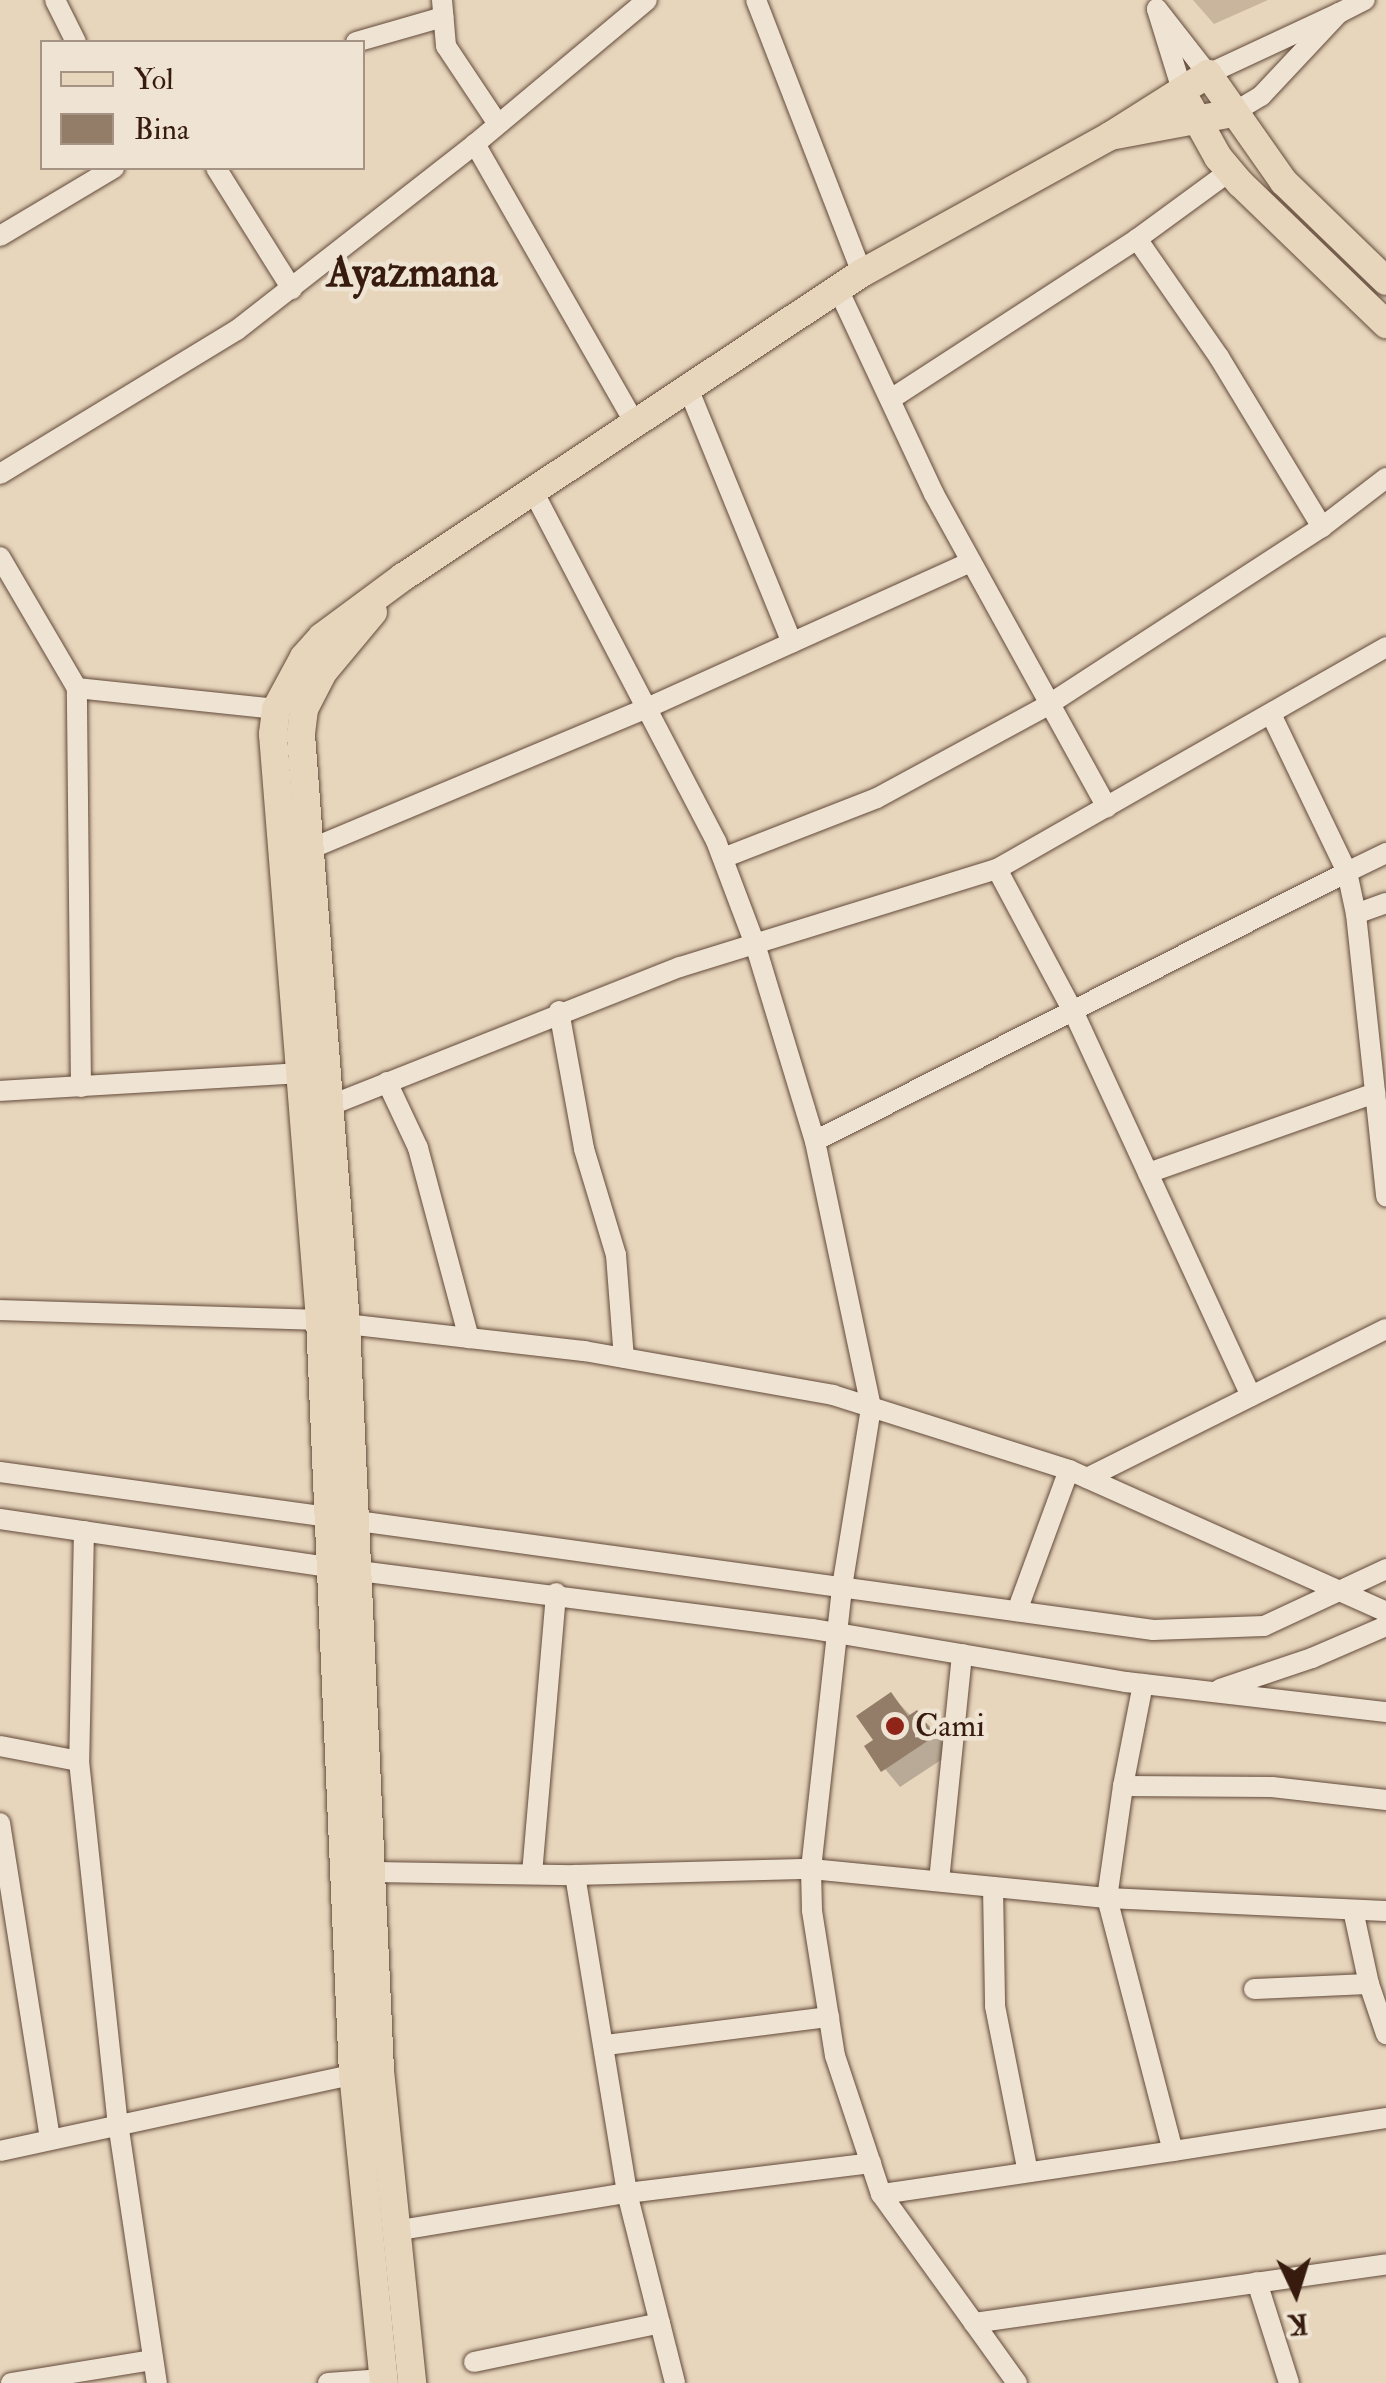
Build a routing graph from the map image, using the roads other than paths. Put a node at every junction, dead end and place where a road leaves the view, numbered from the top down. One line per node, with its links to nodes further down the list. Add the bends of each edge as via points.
1 (55, 0): 8 (street)
2 (647, 0): 14 (street)
3 (756, 0): 22 (street)
4 (1365, 0): 7 (street)
5 (1155, 4): 10 (street); 11 (street)
6 (442, 9): 9 (street); 14 (street, via 446,46)
7 (1340, 13): 10 (street); 12 (street, via 1261,96)
8 (75, 40)
9 (361, 40)
10 (1208, 74): 11 (main road); 12 (main road)
11 (1182, 90): 13 (main road); 15 (main road)
12 (1233, 113): 13 (main road); 23 (main road, via 1284,182)
13 (1196, 119): 15 (main road); 19 (main road)
14 (498, 124): 16 (street)
15 (1110, 136): 22 (main road)
16 (475, 144): 24 (street); 29 (street)
17 (111, 170): 20 (street)
18 (217, 170): 24 (street)
19 (1230, 171): 21 (street); 26 (main road)
20 (0, 236)
21 (1136, 239): 28 (street); 33 (street, via 1219,356)
22 (862, 274): 25 (main road)
23 (1386, 281)
24 (292, 289): 30 (street, via 237,330)
25 (838, 290): 27 (main road); 28 (street)
26 (1386, 324)
27 (688, 388): 29 (main road); 37 (street)
28 (892, 400): 35 (street)
29 (635, 424): 32 (main road)
30 (0, 474)
31 (1386, 478): 33 (street)
32 (534, 491): 36 (main road); 41 (street)
33 (1322, 527): 40 (street)
34 (0, 557): 39 (street)
35 (971, 562): 37 (street); 40 (street)
36 (403, 577): 42 (main road, via 322,637); 45 (main road, via 323,672 304,710)
37 (792, 643): 41 (street)
38 (1386, 647): 43 (street)
39 (77, 688): 42 (street); 57 (street)
40 (1048, 705): 44 (street); 47 (street, via 876,798)
41 (648, 708): 45 (street); 47 (street)
42 (276, 709): 55 (main road)
43 (1271, 714): 44 (street); 49 (street)
44 (1106, 807): 48 (street)
45 (310, 849): 60 (main road)
46 (1386, 853): 49 (street)
47 (723, 858): 52 (street)
48 (997, 868): 52 (street); 54 (street)
49 (1347, 872): 51 (street); 54 (street)
50 (1386, 903): 51 (street)
51 (1356, 914): 59 (street)
52 (755, 944): 53 (street); 61 (street)
53 (559, 1011): 56 (street); 68 (street, via 584,1150 616,1255)
54 (1074, 1013): 61 (street); 62 (street)
55 (300, 1074): 57 (street); 60 (main road)
56 (387, 1082): 60 (street); 67 (street, via 418,1148)
57 (80, 1087): 58 (street)
58 (0, 1090)
59 (1375, 1094): 62 (street); 63 (street)
60 (317, 1106): 65 (main road)
61 (815, 1141): 70 (street)
62 (1148, 1173): 69 (street)
63 (1386, 1196)
64 (0, 1310): 65 (street)
65 (333, 1322): 67 (street); 73 (main road); 75 (main road)
66 (1386, 1329): 69 (street)
67 (469, 1338): 68 (street)
68 (624, 1358): 70 (street)
69 (1251, 1396): 72 (street)
70 (871, 1407): 72 (street); 80 (street)
71 (0, 1472): 73 (street)
72 (1078, 1474): 81 (street); 83 (street)
73 (327, 1515): 75 (street); 77 (main road)
74 (0, 1519): 76 (street)
75 (357, 1519): 79 (main road); 80 (street)
76 (84, 1531): 77 (street); 92 (street)
77 (328, 1567): 79 (street); 110 (main road)
78 (1386, 1569): 81 (street)
79 (357, 1570): 82 (street); 97 (main road)
80 (842, 1587): 83 (street); 86 (street)
81 (1339, 1592): 83 (street, via 1264,1626 1154,1630); 84 (street)
82 (556, 1594): 86 (street); 98 (street)
83 (1017, 1611)
84 (1386, 1612)
85 (1386, 1626): 89 (street)
86 (839, 1634): 87 (street); 96 (street)
87 (962, 1654): 88 (street); 100 (street)
88 (1143, 1684): 89 (street); 93 (street)
89 (1210, 1692): 90 (street)
90 (1386, 1712)
91 (0, 1746): 92 (street)
92 (79, 1761): 112 (street)
93 (1123, 1786): 94 (street, via 1272,1787); 102 (street)
94 (1386, 1800)
95 (0, 1824): 113 (street)
96 (810, 1868): 99 (street); 100 (street); 107 (street)
97 (373, 1872): 98 (street); 120 (main road)
98 (532, 1874): 99 (street)
99 (575, 1875): 109 (street)
100 (939, 1881): 101 (street)
101 (992, 1887): 102 (street); 117 (street, via 995,2006)
102 (1106, 1898): 103 (street); 115 (street)
103 (1353, 1910): 104 (street); 105 (street)
104 (1386, 1911)
105 (1369, 1984): 106 (street); 108 (street)
106 (1254, 1989)
107 (829, 2017): 109 (street); 116 (street)
108 (1386, 2034)
109 (606, 2045): 118 (street)
110 (353, 2075): 112 (street); 120 (main road)
111 (1386, 2118): 115 (street)
112 (118, 2123): 113 (street); 125 (street)
113 (50, 2139): 114 (street)
114 (0, 2151)
115 (1173, 2152): 117 (street)
116 (871, 2164): 118 (street); 119 (street)
117 (1028, 2172): 119 (street)
118 (627, 2193): 120 (street); 123 (street)
119 (881, 2194): 124 (street)
120 (380, 2232): 128 (main road); 132 (main road)
121 (1386, 2264): 122 (street)
122 (1257, 2282): 124 (street); 135 (street)
123 (660, 2323): 126 (street); 133 (street)
124 (974, 2323): 134 (street)
125 (154, 2360): 127 (street); 130 (street)
126 (474, 2362)
127 (37, 2381): 129 (street)
128 (384, 2381): 131 (street)
129 (12, 2383)
130 (157, 2383)
131 (328, 2383)
132 (412, 2383)
133 (675, 2383)
134 (1017, 2383)
135 (1290, 2383)

